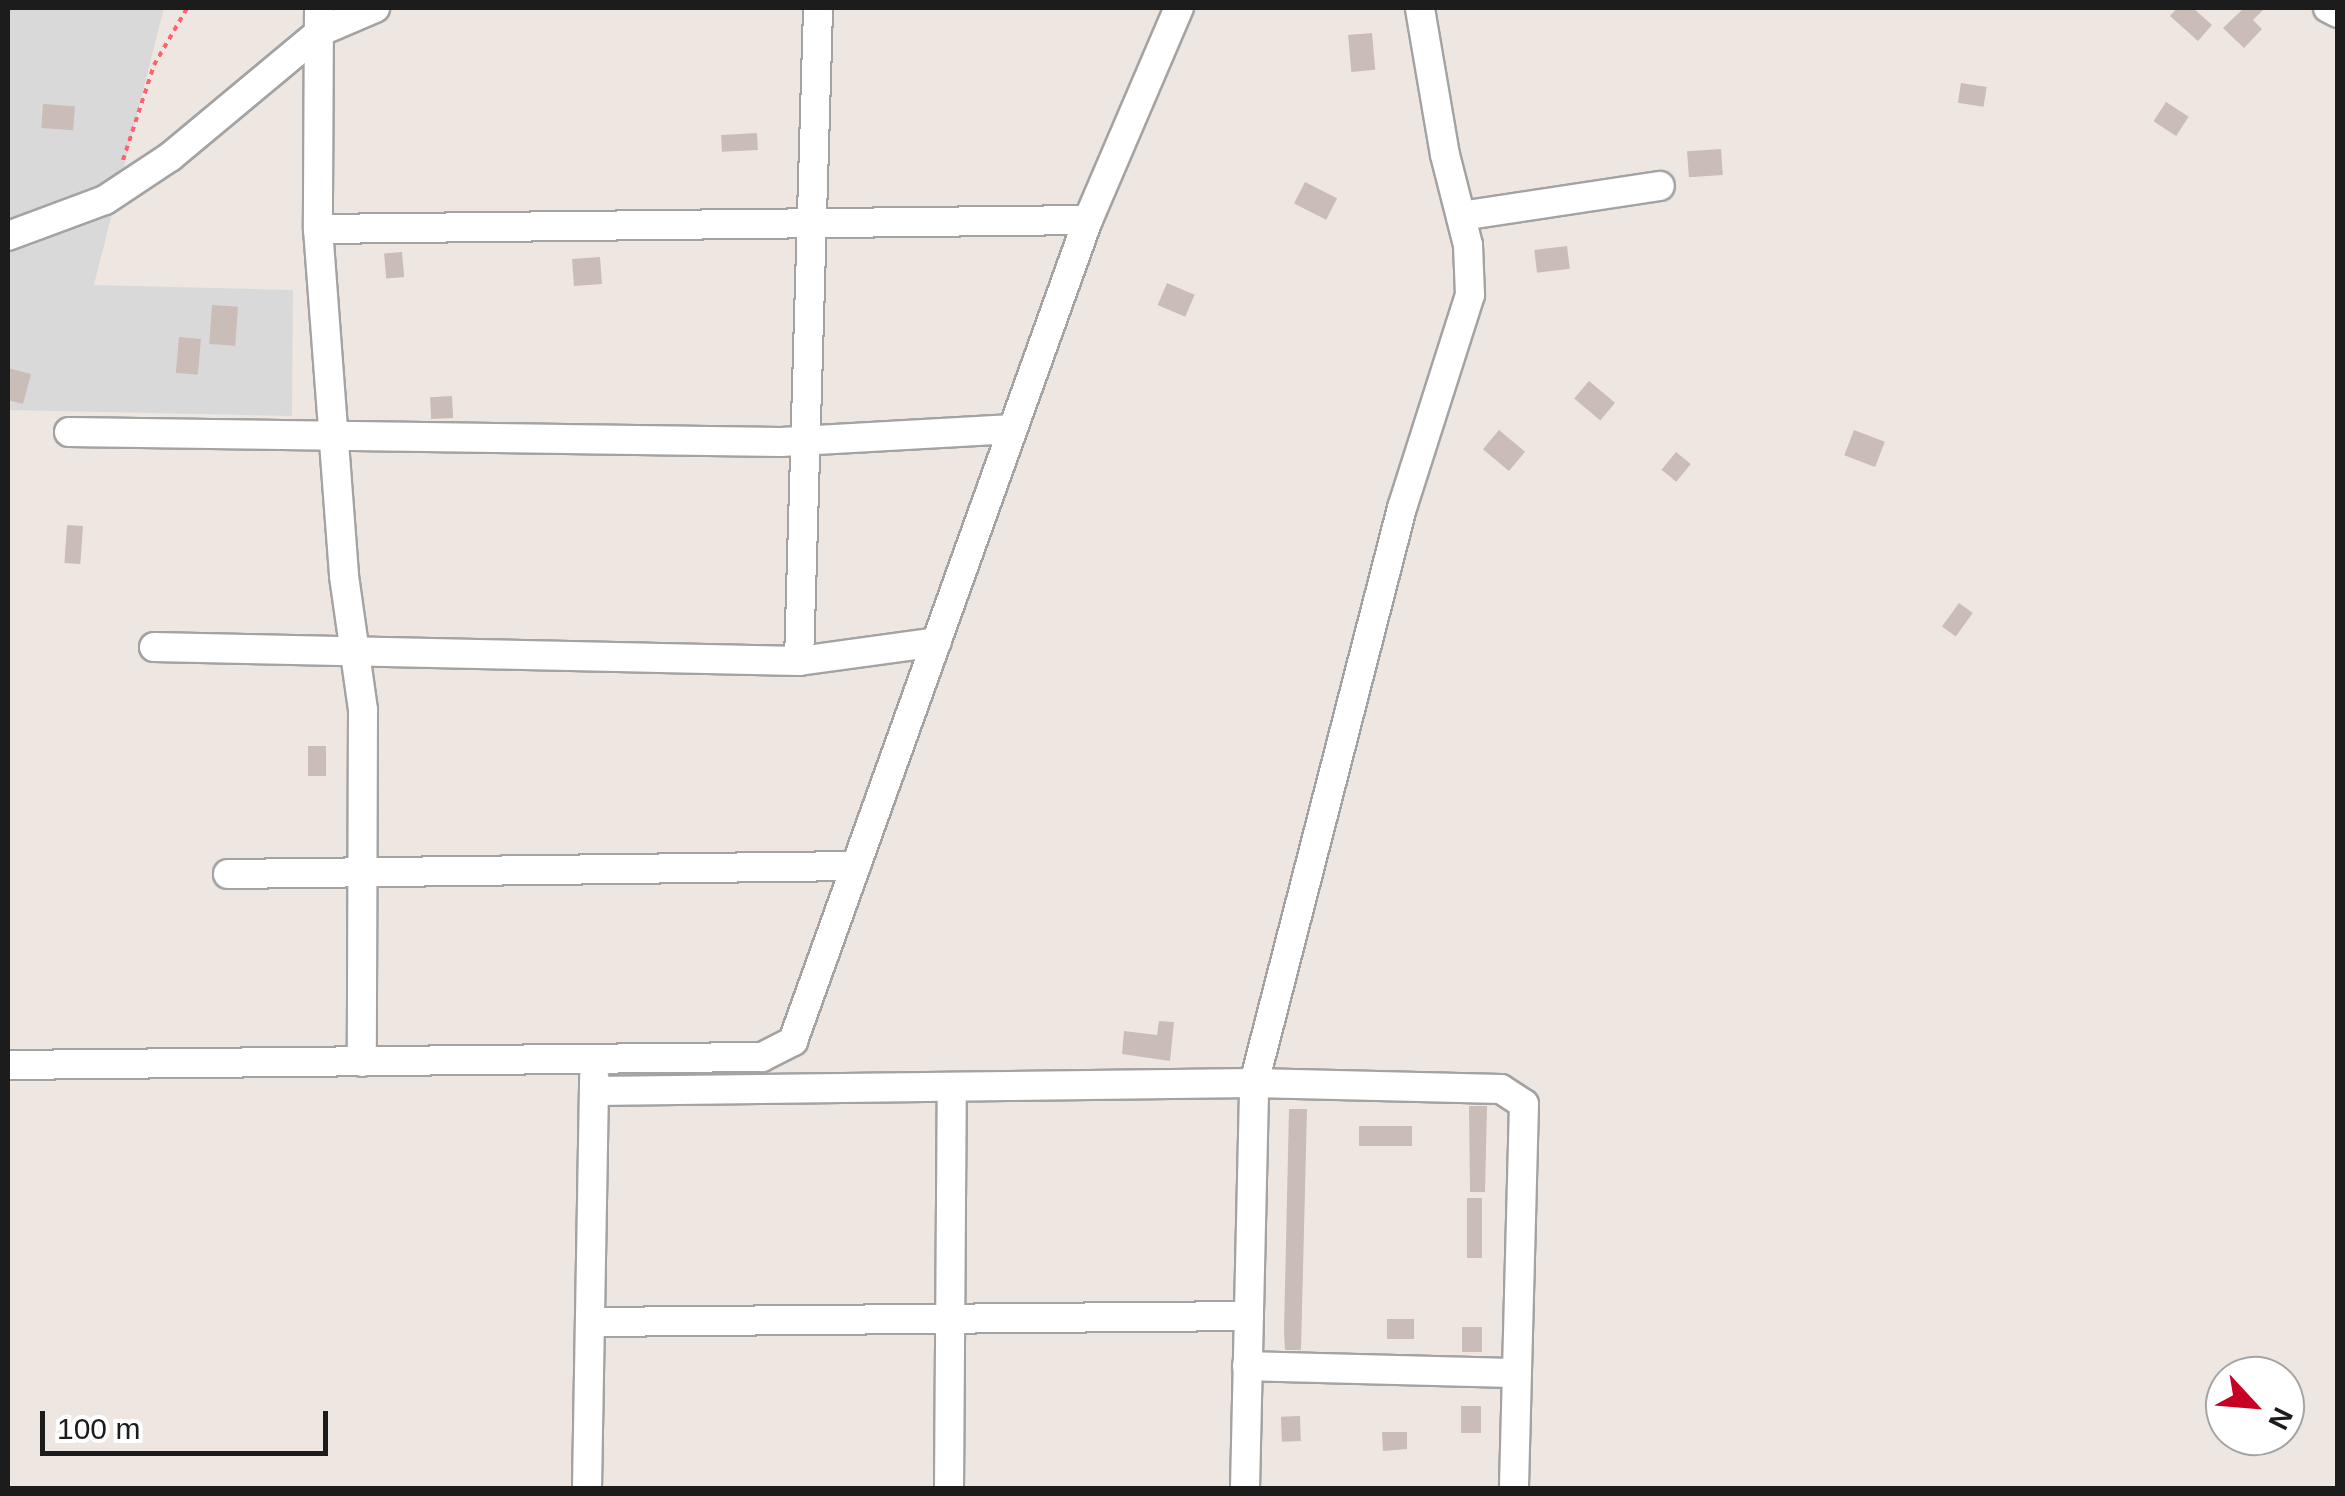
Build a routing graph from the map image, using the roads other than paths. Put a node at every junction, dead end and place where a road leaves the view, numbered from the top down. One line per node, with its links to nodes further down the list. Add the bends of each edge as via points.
1 (375, 8): 7 (street)
2 (818, 8): 11 (street)
3 (1180, 8): 10 (street)
4 (1420, 8): 9 (street)
5 (2328, 8): 6 (street)
6 (2338, 13)
7 (320, 19): 12 (street); 13 (street, via 170,157 105,200)
8 (1660, 186): 9 (street)
9 (1461, 216): 28 (street, via 1470,295 1402,508)
10 (1088, 220): 11 (street); 14 (street)
11 (812, 223): 12 (street); 17 (street)
12 (318, 229): 16 (street)
13 (8, 236)
14 (1012, 429): 17 (street); 18 (street)
15 (69, 432): 16 (street)
16 (334, 436): 17 (street); 20 (street)
17 (806, 441): 21 (street)
18 (936, 642): 21 (street); 22 (street)
19 (154, 648): 20 (street)
20 (355, 652): 21 (street); 23 (street, via 363,710)
21 (799, 660)
22 (856, 866): 23 (street); 25 (street, via 793,1041 762,1057)
23 (362, 873): 24 (street); 26 (street)
24 (228, 874)
25 (594, 1060): 26 (street); 30 (street)
26 (362, 1062): 27 (street)
27 (8, 1065)
28 (1254, 1083): 29 (street); 31 (street); 35 (street, via 1501,1089 1524,1104)
29 (952, 1090): 30 (street); 33 (street)
30 (594, 1092): 32 (street)
31 (1249, 1316): 33 (street); 34 (street)
32 (590, 1322): 33 (street); 36 (street)
33 (950, 1322): 37 (street)
34 (1248, 1366): 35 (street); 38 (street)
35 (1517, 1373): 39 (street)
36 (586, 1488)
37 (948, 1488)
38 (1245, 1488)
39 (1514, 1488)

